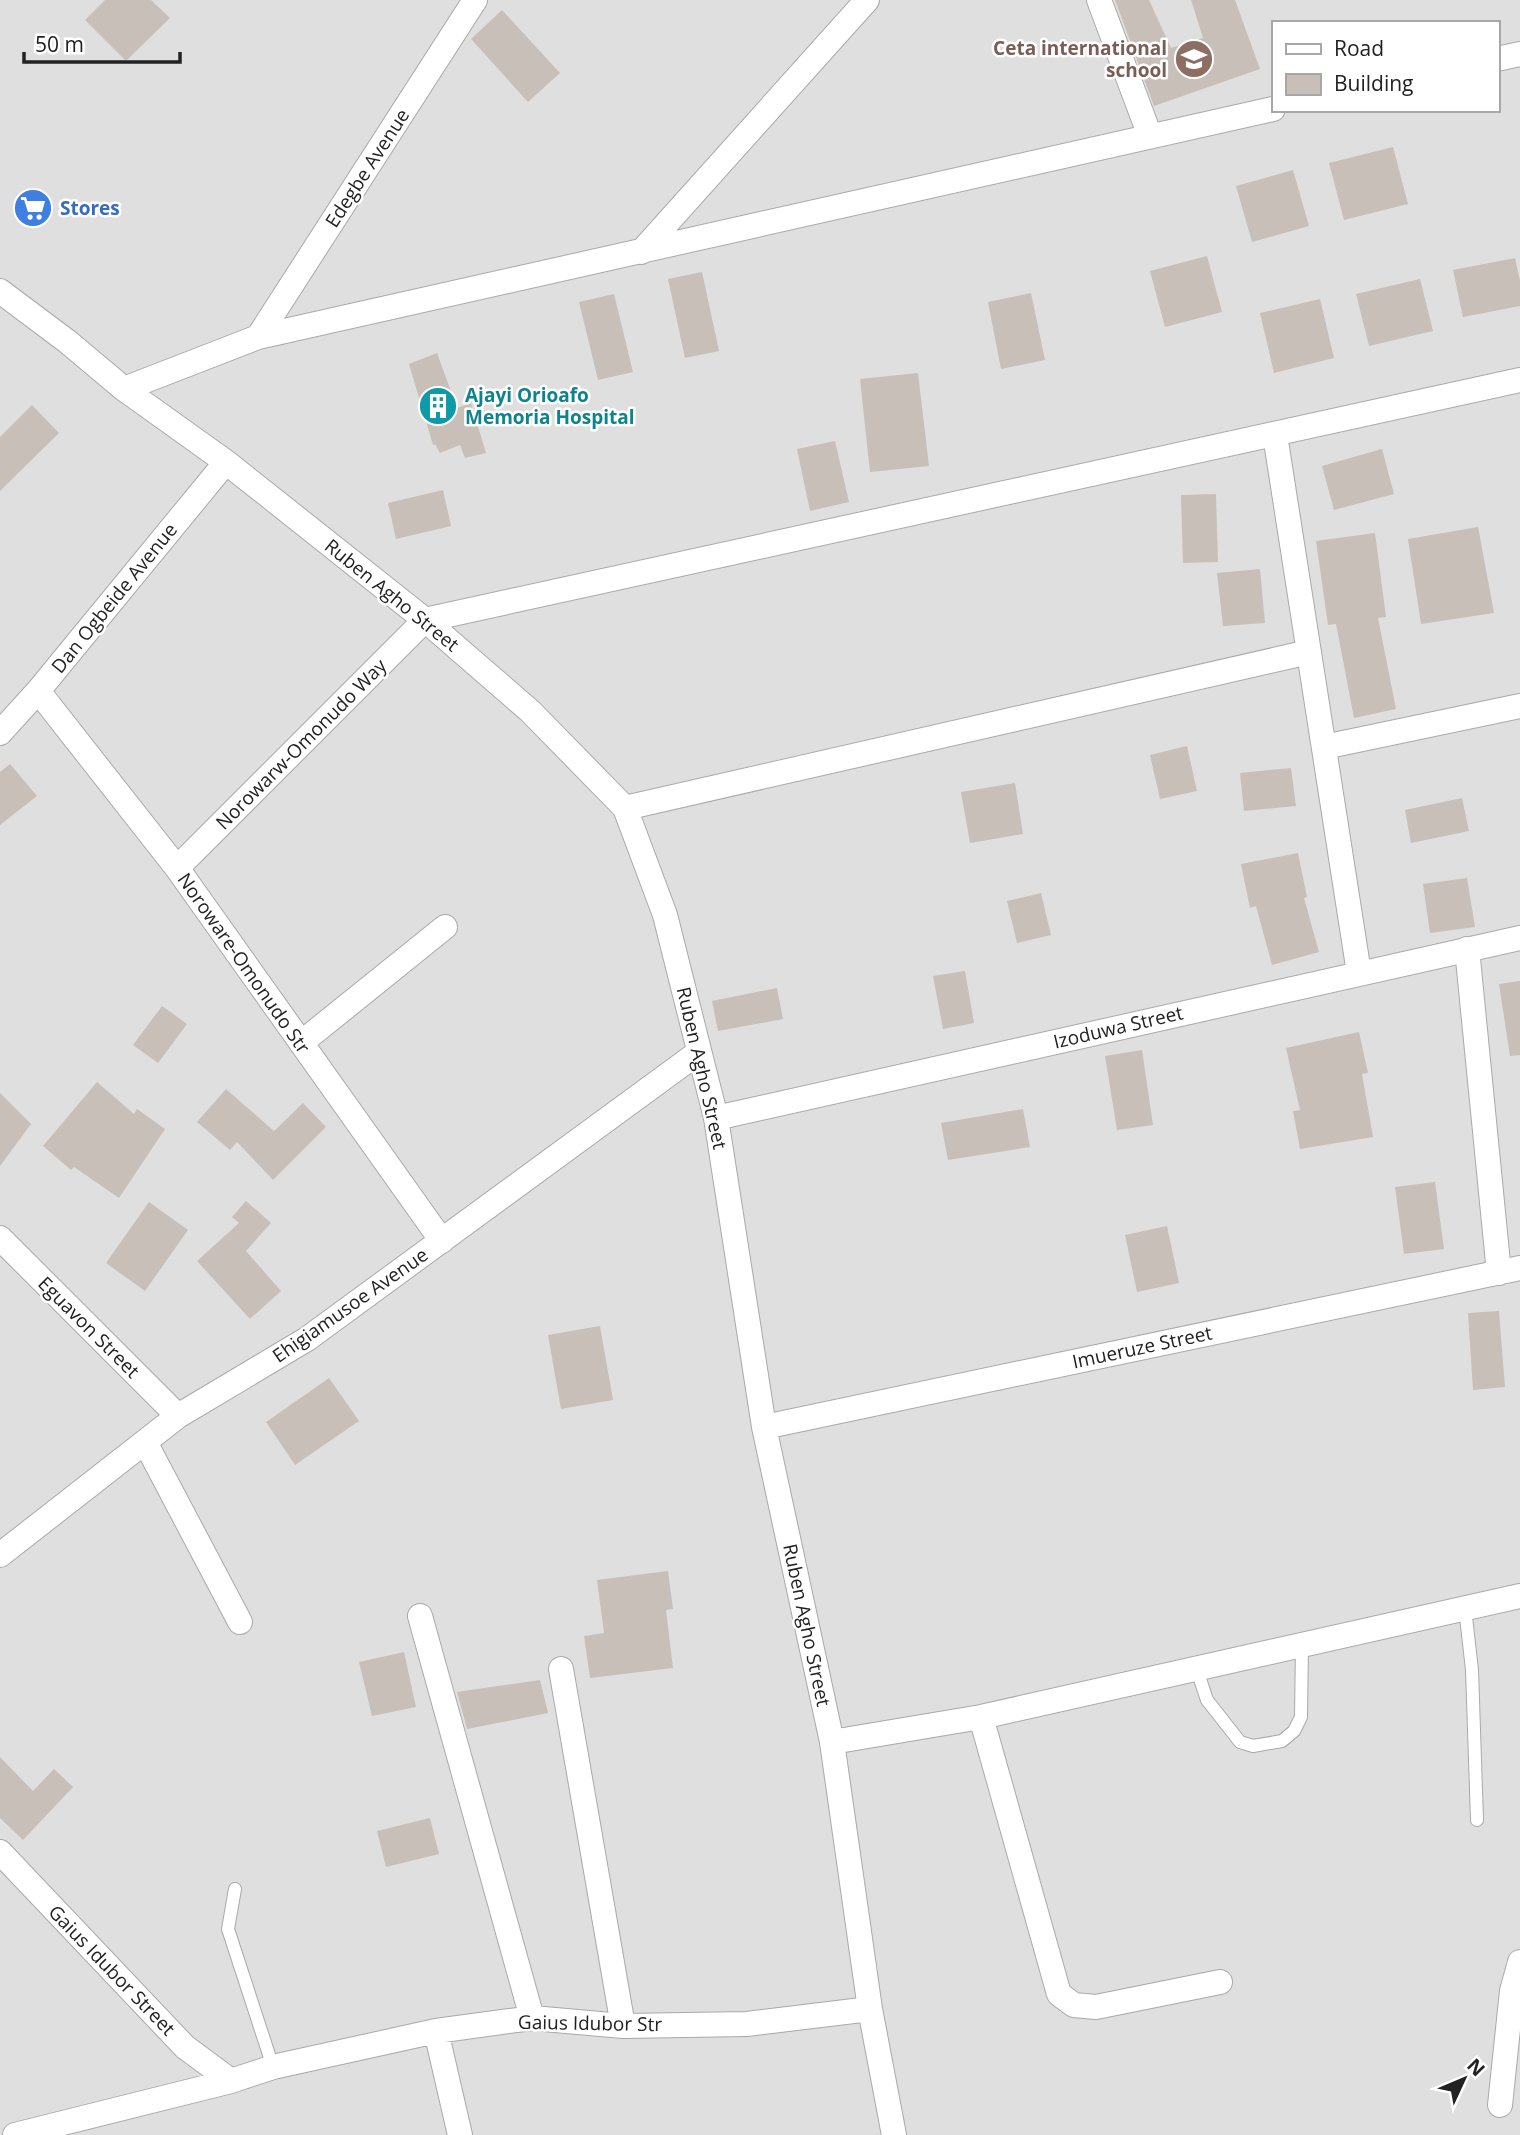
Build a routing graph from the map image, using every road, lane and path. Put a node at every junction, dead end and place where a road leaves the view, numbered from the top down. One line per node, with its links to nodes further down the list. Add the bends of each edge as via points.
1 (475, 0): 10 (street, Edegbe Avenue)
2 (866, 0): 8 (street)
3 (1099, 0): 7 (street)
4 (1520, 54): 5 (street)
5 (1499, 59)
6 (1272, 109): 7 (street)
7 (1150, 136): 8 (street)
8 (641, 252): 10 (street)
9 (0, 291): 12 (street, Ruben Agho Street)
10 (258, 337): 12 (street)
11 (1520, 380): 13 (street)
12 (124, 389): 14 (street, Ruben Agho Street)
13 (1275, 435): 15 (street); 16 (street)
14 (226, 462): 15 (street, Ruben Agho Street); 17 (street, Dan Ogbeide Avenue)
15 (425, 620): 21 (street, Ruben Agho Street, via 530,711); 22 (street, Norowarw-Omonudo Way)
16 (1309, 652): 20 (street); 21 (street)
17 (38, 691): 19 (street, Dan Ogbeide Avenue); 22 (street, Noroware-Omonudo Str)
18 (1520, 706): 20 (street)
19 (0, 733)
20 (1324, 747): 26 (street)
21 (625, 808): 28 (street, Ruben Agho Street, via 665,915)
22 (177, 868): 27 (street, Noroware-Omonudo Str)
23 (445, 927): 27 (street)
24 (1520, 938): 25 (street, Izoduwa Street)
25 (1467, 949): 26 (street, Izoduwa Street); 32 (street)
26 (1359, 973): 29 (street, Izoduwa Street)
27 (301, 1043): 31 (street, Noroware-Omonudo Str)
28 (699, 1052): 29 (street, Ruben Agho Street); 31 (street, Ehigiamusoe Avenue)
29 (716, 1118): 34 (street, Ruben Agho Street)
30 (0, 1238): 33 (street, Eguavon Street)
31 (442, 1241): 33 (street, Ehigiamusoe Avenue, via 307,1339)
32 (1509, 1270): 34 (street, Imueruze Street)
33 (178, 1416): 35 (street, Ehigiamusoe Avenue)
34 (764, 1427): 45 (street, Ruben Agho Street)
35 (145, 1442): 36 (street, Ehigiamusoe Avenue); 40 (street)
36 (0, 1555)
37 (1520, 1596): 38 (street)
38 (1465, 1608): 41 (street); 46 (lane)
39 (420, 1616): 52 (street)
40 (240, 1622)
41 (1302, 1645): 43 (street); 43 (lane, via 1301,1717 1282,1741 1253,1746 1240,1742 1207,1700)
42 (561, 1670): 53 (street)
43 (1197, 1670): 44 (street)
44 (981, 1717): 45 (street); 50 (street, via 1059,1994 1074,2006 1096,2007)
45 (832, 1742): 51 (street, Ruben Agho Street)
46 (1477, 1820)
47 (4, 1865): 56 (street, Gaius Idubor Street, via 185,2047)
48 (235, 1889): 55 (lane, via 228,1929)
49 (1520, 1962): 57 (street, via 1512,1992)
50 (1220, 1982)
51 (870, 2009): 53 (street, Gaius Idubor Str, via 747,2024); 60 (street, Ruben Agho Street)
52 (532, 2018): 53 (street, Gaius Idubor Str); 54 (street, Gaius Idubor Str)
53 (623, 2026)
54 (436, 2031): 55 (street, Gaius Idubor Str); 59 (street)
55 (272, 2067): 56 (street, Gaius Idubor Str)
56 (231, 2081): 58 (street, Gaius Idubor Str)
57 (1500, 2105)
58 (15, 2135)
59 (460, 2135)
60 (894, 2135)

